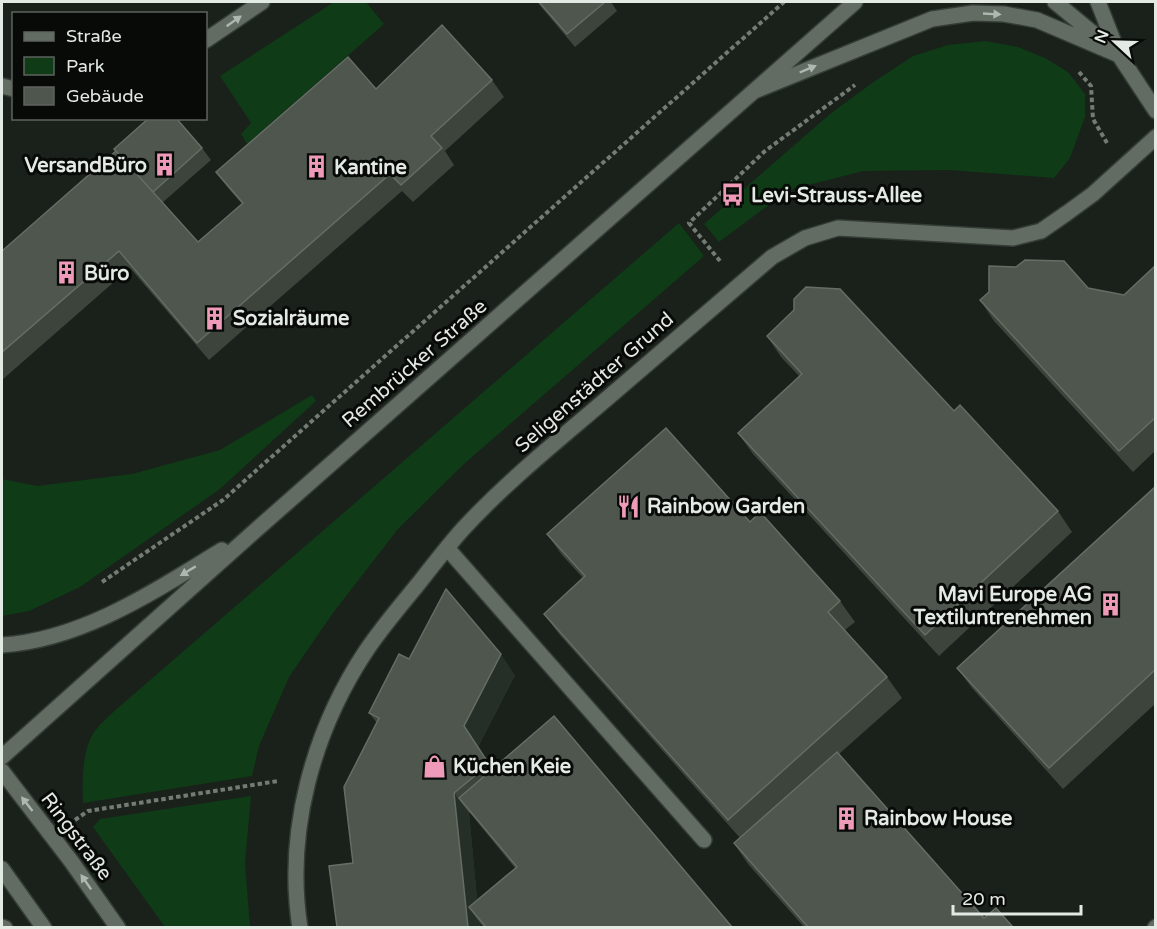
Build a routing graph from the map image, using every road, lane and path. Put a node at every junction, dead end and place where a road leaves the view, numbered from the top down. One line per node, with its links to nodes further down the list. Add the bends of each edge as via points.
1 (262, 2): 6 (street, one-way to 1)
2 (784, 2): 17 (path, via 223,500)
3 (855, 2): 10 (street, Rembrücker Straße)
4 (1055, 2): 7 (street)
5 (1098, 2): 7 (street)
6 (207, 39)
7 (1119, 55): 10 (street, one-way to 7, via 932,19 973,12 1037,20); 11 (street)
8 (1073, 66): 13 (path, via 1091,86 1093,119)
9 (861, 81): 14 (path, via 765,151 689,223)
10 (754, 91): 15 (street, Rembrücker Straße)
11 (1155, 111)
12 (1155, 137): 13 (street, Seligenstädter Grund)
13 (1123, 168): 14 (street, Seligenstädter Grund, via 1041,231 1013,238 838,228 797,242)
14 (739, 285): 16 (street, Seligenstädter Grund, via 524,470)
15 (256, 530): 18 (street, one-way to 18, via 169,583 89,624 49,638); 19 (street, Rembrücker Straße)
16 (447, 548): 21 (street, Seligenstädter Grund, via 366,652 334,709); 23 (street)
17 (94, 588)
18 (2, 645)
19 (2, 757)
20 (2, 771): 22 (street, Ringstraße, one-way to 20)
21 (308, 776): 22 (path, via 88,811); 27 (street, Seligenstädter Grund, via 296,855)
22 (52, 837): 26 (street, Ringstraße, one-way to 22)
23 (704, 840)
24 (2, 869): 25 (street)
25 (44, 927)
26 (118, 927)
27 (300, 927)

